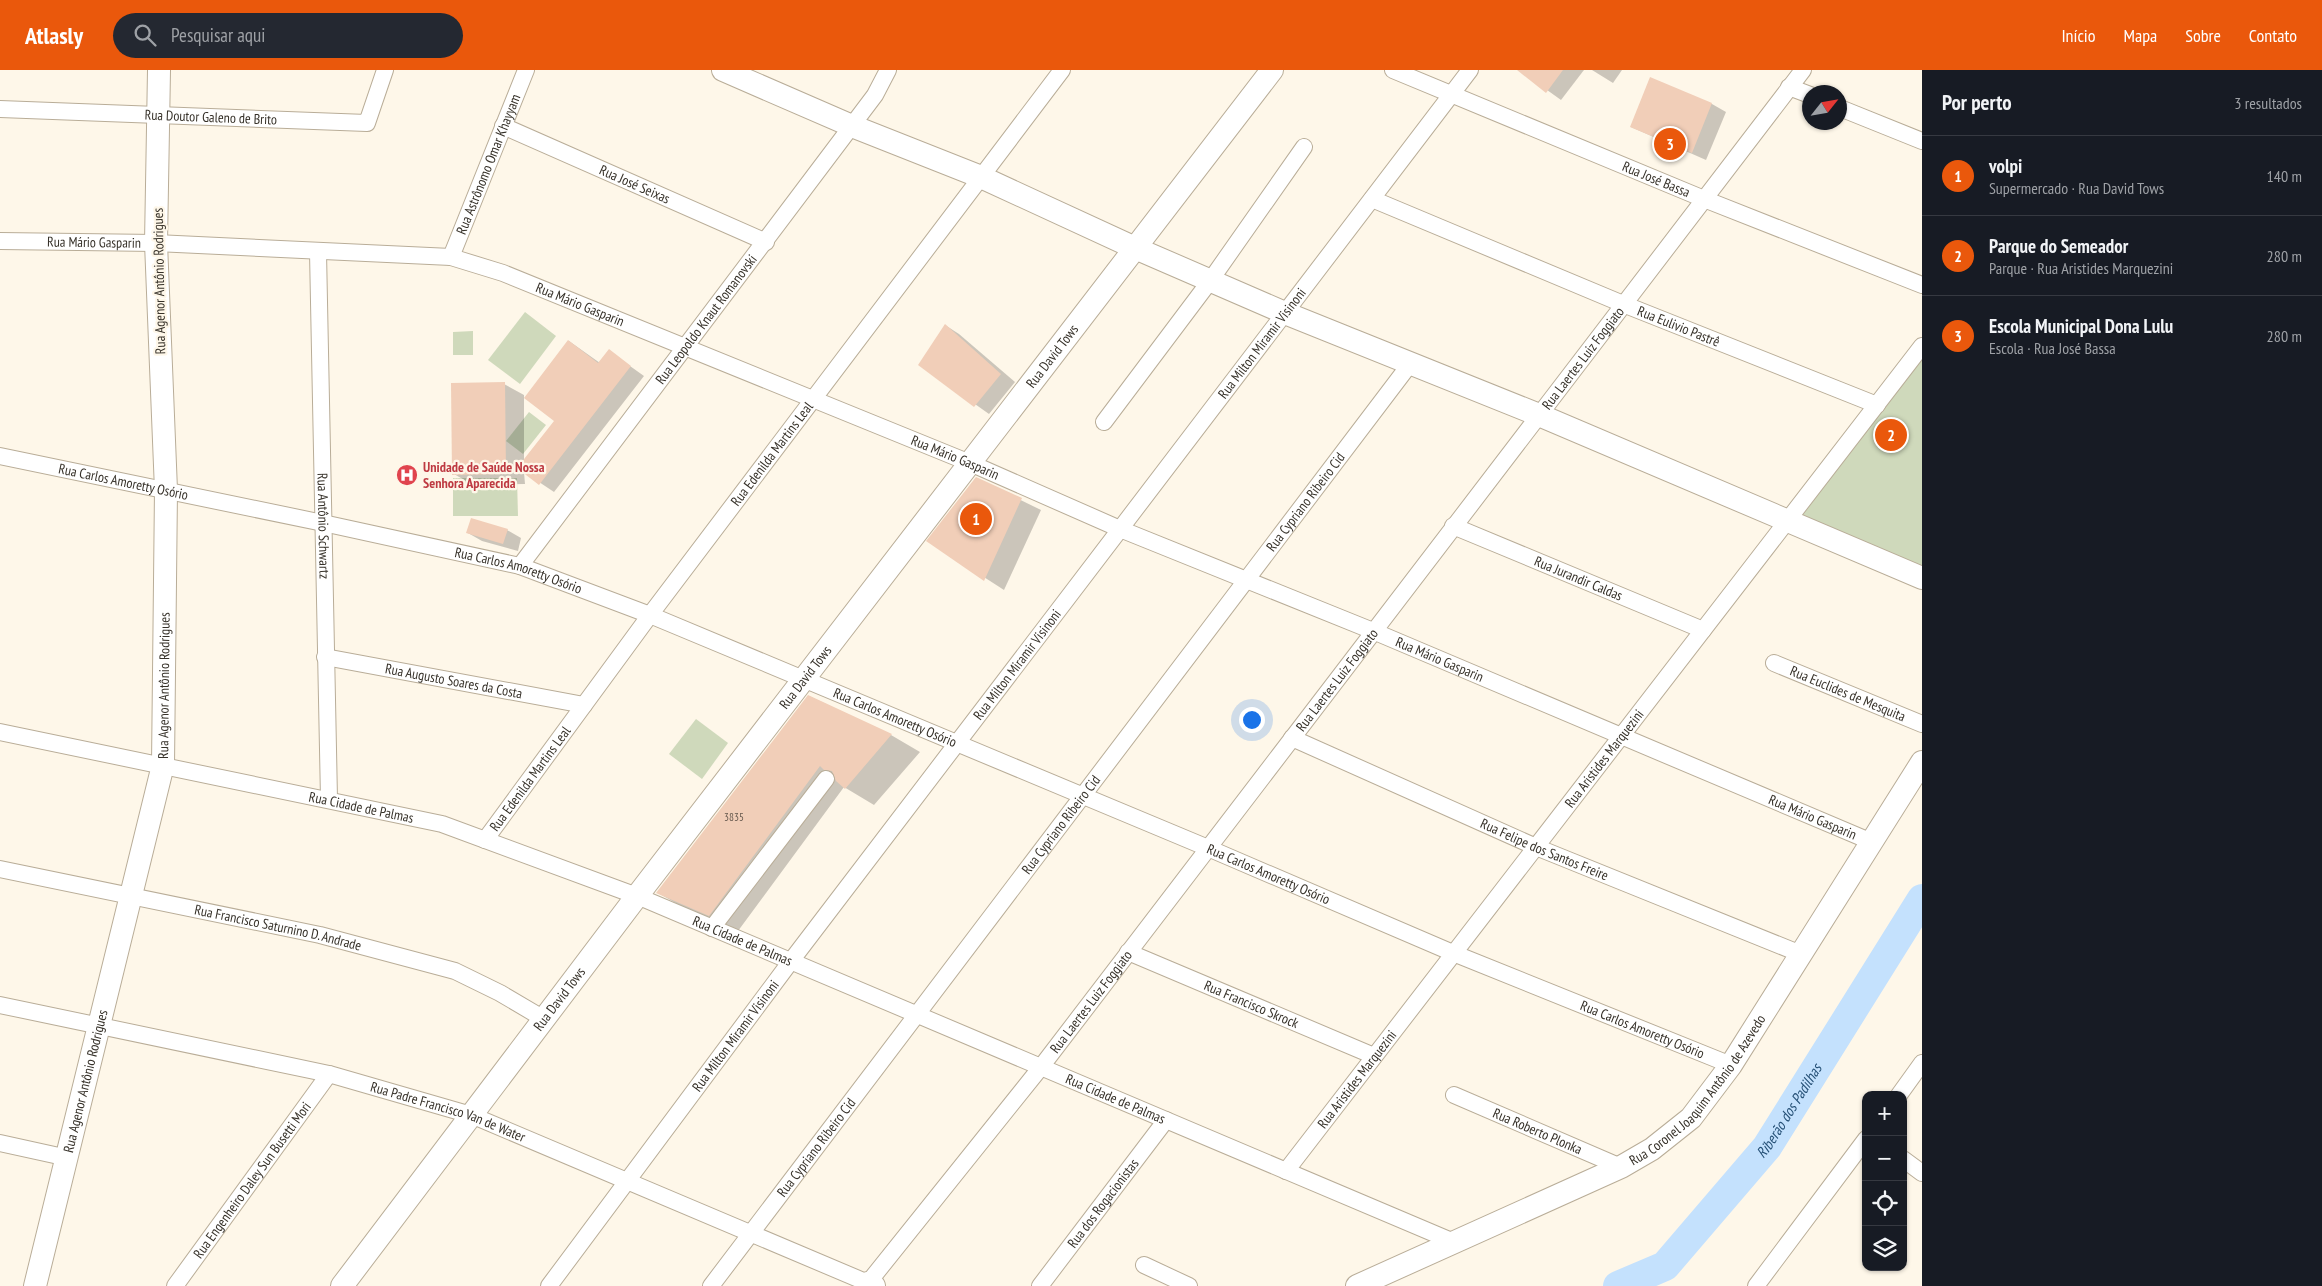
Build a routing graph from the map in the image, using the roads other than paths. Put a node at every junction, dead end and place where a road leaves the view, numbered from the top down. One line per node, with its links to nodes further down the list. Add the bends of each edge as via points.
1 (159, 70): 16 (street, Rua Agenor Antônio Rodrigues)
2 (384, 70): 16 (street, Rua Doutor Galeno de Brito, via 367,123)
3 (526, 70): 17 (street, Rua Astrônomo Omar Khayyam)
4 (723, 70): 18 (street)
5 (888, 70): 18 (street, Rua Leopoldo Knaut Romanovski, via 875,95)
6 (1062, 70): 21 (street, Rua Edenilda Martins Leal)
7 (1272, 70): 27 (street, Rua David Tows)
8 (1393, 70): 13 (street, Rua José Bassa)
9 (1470, 70): 13 (street, Rua Milton Miramir Visinoni)
10 (1803, 70): 11 (street, Rua Laertes Luiz Foggiato)
11 (1789, 87): 12 (street); 23 (street, Rua Laertes Luiz Foggiato)
12 (1802, 92)
13 (1451, 95): 22 (street, Rua Milton Miramir Visinoni); 23 (street, Rua José Bassa)
14 (0, 109): 16 (street, Rua Doutor Galeno de Brito)
15 (1847, 111): 19 (street)
16 (159, 116): 26 (street, Rua Agenor Antônio Rodrigues)
17 (503, 126): 25 (street, Rua José Seixas); 29 (street, Rua Astrônomo Omar Khayyam)
18 (852, 126): 21 (street); 25 (street, Rua Leopoldo Knaut Romanovski)
19 (1922, 141)
20 (1304, 146): 30 (street)
21 (981, 176): 27 (street); 37 (street, Rua Edenilda Martins Leal)
22 (1372, 199): 32 (street, Rua Eulivio Pastrê); 33 (street, Rua Milton Miramir Visinoni)
23 (1704, 199): 31 (street, Rua José Bassa); 32 (street, Rua Laertes Luiz Foggiato)
24 (0, 241): 26 (street, Rua Mário Gasparin)
25 (766, 242): 35 (street, Rua Leopoldo Knaut Romanovski)
26 (156, 243): 28 (street, Rua Mário Gasparin); 43 (street, Rua Agenor Antônio Rodrigues)
27 (1134, 248): 30 (street); 42 (street, Rua David Tows)
28 (318, 252): 29 (street, Rua Mário Gasparin); 45 (street, Rua Antônio Schwartz)
29 (450, 257): 35 (street, Rua Mário Gasparin, via 503,273)
30 (1210, 281): 33 (street); 40 (street)
31 (1922, 285)
32 (1623, 304): 38 (street, Rua Eulivio Pastrê); 39 (street, Rua Laertes Luiz Foggiato)
33 (1285, 313): 36 (street); 47 (street, Rua Milton Miramir Visinoni)
34 (1922, 346): 38 (street, Rua Aristides Marquezini)
35 (687, 348): 37 (street, Rua Mário Gasparin); 48 (street, Rua Leopoldo Knaut Romanovski)
36 (1410, 364): 39 (street); 50 (street, Rua Cypriano Ribeiro Cid)
37 (813, 399): 42 (street, Rua Mário Gasparin); 51 (street, Rua Edenilda Martins Leal)
38 (1877, 404): 44 (street, Rua Aristides Marquezini)
39 (1539, 415): 44 (street); 46 (street, Rua Laertes Luiz Foggiato)
40 (1104, 422)
41 (0, 456): 43 (street, Rua Carlos Amoretty Osório)
42 (970, 463): 47 (street, Rua Mário Gasparin); 56 (street, Rua David Tows)
43 (166, 490): 45 (street, Rua Carlos Amoretty Osório); 64 (street, Rua Agenor Antônio Rodrigues)
44 (1788, 520): 49 (street); 52 (street, Rua Aristides Marquezini)
45 (323, 523): 48 (street, Rua Carlos Amoretty Osório); 54 (street, Rua Antônio Schwartz)
46 (1454, 526): 52 (street, Rua Jurandir Caldas); 53 (street, Rua Laertes Luiz Foggiato)
47 (1120, 529): 50 (street, Rua Mário Gasparin); 62 (street, Rua Milton Miramir Visinoni)
48 (520, 566): 51 (street, Rua Carlos Amoretty Osório)
49 (1922, 578)
50 (1245, 581): 53 (street, Rua Mário Gasparin); 66 (street, Rua Cypriano Ribeiro Cid)
51 (650, 615): 56 (street, Rua Carlos Amoretty Osório); 57 (street, Rua Edenilda Martins Leal)
52 (1703, 630): 60 (street, Rua Aristides Marquezini)
53 (1373, 631): 60 (street, Rua Mário Gasparin); 61 (street, Rua Laertes Luiz Foggiato)
54 (325, 657): 57 (street, Rua Augusto Soares da Costa); 67 (street, Rua Antônio Schwartz)
55 (1774, 663): 58 (street, Rua Euclides de Mesquita)
56 (803, 680): 62 (street, Rua Carlos Amoretty Osório); 73 (street, Rua David Tows)
57 (584, 706): 68 (street, Rua Edenilda Martins Leal)
58 (1922, 724)
59 (0, 732): 64 (street, Rua Cidade de Palmas)
60 (1621, 736): 69 (street, Rua Mário Gasparin); 70 (street, Rua Aristides Marquezini)
61 (1292, 738): 70 (street, Rua Felipe dos Santos Freire); 71 (street, Rua Laertes Luiz Foggiato)
62 (957, 743): 66 (street, Rua Carlos Amoretty Osório); 79 (street, Rua Milton Miramir Visinoni)
63 (1922, 762): 69 (street, Rua Coronel Joaquim Antônio de Azevedo)
64 (163, 765): 67 (street, Rua Cidade de Palmas); 74 (street, Rua Agenor Antônio Rodrigues)
65 (826, 779): 75 (street)
66 (1082, 796): 71 (street, Rua Carlos Amoretty Osório); 81 (street, Rua Cypriano Ribeiro Cid)
67 (329, 799): 68 (street, Rua Cidade de Palmas, via 442,824)
68 (485, 840): 73 (street, Rua Cidade de Palmas)
69 (1872, 842): 78 (street, Rua Coronel Joaquim Antônio de Azevedo)
70 (1536, 847): 77 (street, Rua Aristides Marquezini); 78 (street, Rua Felipe dos Santos Freire)
71 (1208, 848): 76 (street, Rua Laertes Luiz Foggiato); 77 (street, Rua Carlos Amoretty Osório)
72 (0, 869): 74 (street, Rua Francisco Saturnino D. Andrade)
73 (637, 896): 75 (street, Rua Cidade de Palmas); 82 (street, Rua David Tows)
74 (130, 897): 82 (street, Rua Francisco Saturnino D. Andrade, via 320,935 455,971); 83 (street, Rua Agenor Antônio Rodrigues)
75 (712, 928): 79 (street, Rua Cidade de Palmas)
76 (1128, 952): 84 (street, Rua Francisco Skrock); 87 (street, Rua Laertes Luiz Foggiato)
77 (1454, 954): 84 (street, Rua Aristides Marquezini); 86 (street, Rua Carlos Amoretty Osório)
78 (1801, 954): 86 (street, Rua Coronel Joaquim Antônio de Azevedo)
79 (791, 961): 81 (street, Rua Cidade de Palmas); 100 (street, Rua Milton Miramir Visinoni)
80 (0, 1005): 83 (street, Rua Padre Francisco Van de Water)
81 (916, 1014): 87 (street, Rua Cidade de Palmas); 101 (street, Rua Cypriano Ribeiro Cid)
82 (544, 1018): 91 (street, Rua David Tows)
83 (101, 1026): 88 (street, Rua Padre Francisco Van de Water); 95 (street, Rua Agenor Antônio Rodrigues)
84 (1374, 1056): 98 (street, Rua Aristides Marquezini)
85 (1922, 1063): 89 (street)
86 (1731, 1065): 97 (street, Rua Coronel Joaquim Antônio de Azevedo, via 1691,1118 1652,1149)
87 (1041, 1067): 92 (street, Rua Cidade de Palmas); 104 (street, Rua Laertes Luiz Foggiato)
88 (329, 1074): 91 (street, Rua Padre Francisco Van de Water); 106 (street, Rua Engenheiro Daley Sun Busetti Mori)
89 (1901, 1091)
90 (1454, 1094): 97 (street, Rua Roberto Plonka)
91 (471, 1115): 100 (street, Rua Padre Francisco Van de Water); 107 (street, Rua David Tows)
92 (1166, 1120): 98 (street, Rua Cidade de Palmas); 110 (street, Rua dos Rogacionistas)
93 (0, 1143): 95 (street)
94 (1862, 1144): 113 (street)
95 (68, 1158): 105 (street, Rua Agenor Antônio Rodrigues)
96 (1907, 1162): 99 (street)
97 (1621, 1167): 102 (street, Rua Coronel Joaquim Antônio de Azevedo)
98 (1286, 1171): 102 (street, Rua Cidade de Palmas)
99 (1922, 1174)
100 (628, 1181): 101 (street, Rua Padre Francisco Van de Water); 108 (street, Rua Milton Miramir Visinoni)
101 (752, 1234): 104 (street, Rua Padre Francisco Van de Water); 109 (street, Rua Cypriano Ribeiro Cid)
102 (1454, 1242): 112 (street, Rua Coronel Joaquim Antônio de Azevedo)
103 (1144, 1265): 111 (street)
104 (870, 1285)
105 (35, 1286)
106 (175, 1286)
107 (342, 1286)
108 (550, 1286)
109 (711, 1286)
110 (1040, 1286)
111 (1189, 1286)
112 (1357, 1286)
113 (1756, 1286)

